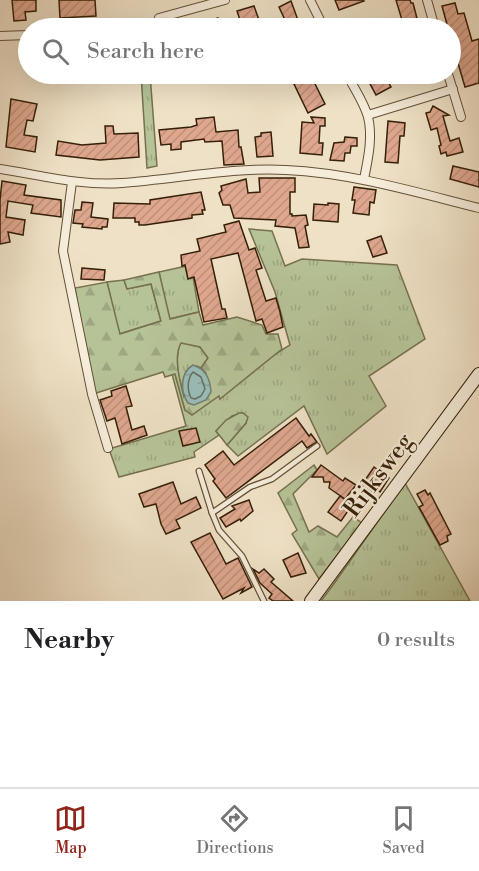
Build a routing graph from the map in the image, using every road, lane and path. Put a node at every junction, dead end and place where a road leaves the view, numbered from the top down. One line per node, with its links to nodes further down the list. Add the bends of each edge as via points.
1 (225, 0): 4 (street)
2 (310, 0): 5 (street)
3 (427, 0): 6 (street)
4 (159, 18)
5 (319, 18)
6 (432, 18)
7 (18, 35): 8 (street)
8 (0, 36)
9 (351, 84): 12 (street)
10 (451, 84): 11 (street)
11 (453, 89): 12 (street); 13 (street)
12 (368, 115): 15 (street, via 369,151)
13 (461, 117)
14 (0, 169): 16 (street)
15 (364, 179): 16 (street, via 310,171 261,170 122,183); 17 (street)
16 (72, 182): 20 (street, via 63,251 92,394)
17 (479, 208)
18 (479, 374): 24 (main road, Rijksweg)
19 (318, 446): 22 (lane, via 272,479 250,487)
20 (108, 448)
21 (199, 471): 22 (lane)
22 (212, 513): 23 (lane, via 219,530 242,556)
23 (264, 601)
24 (311, 601)

